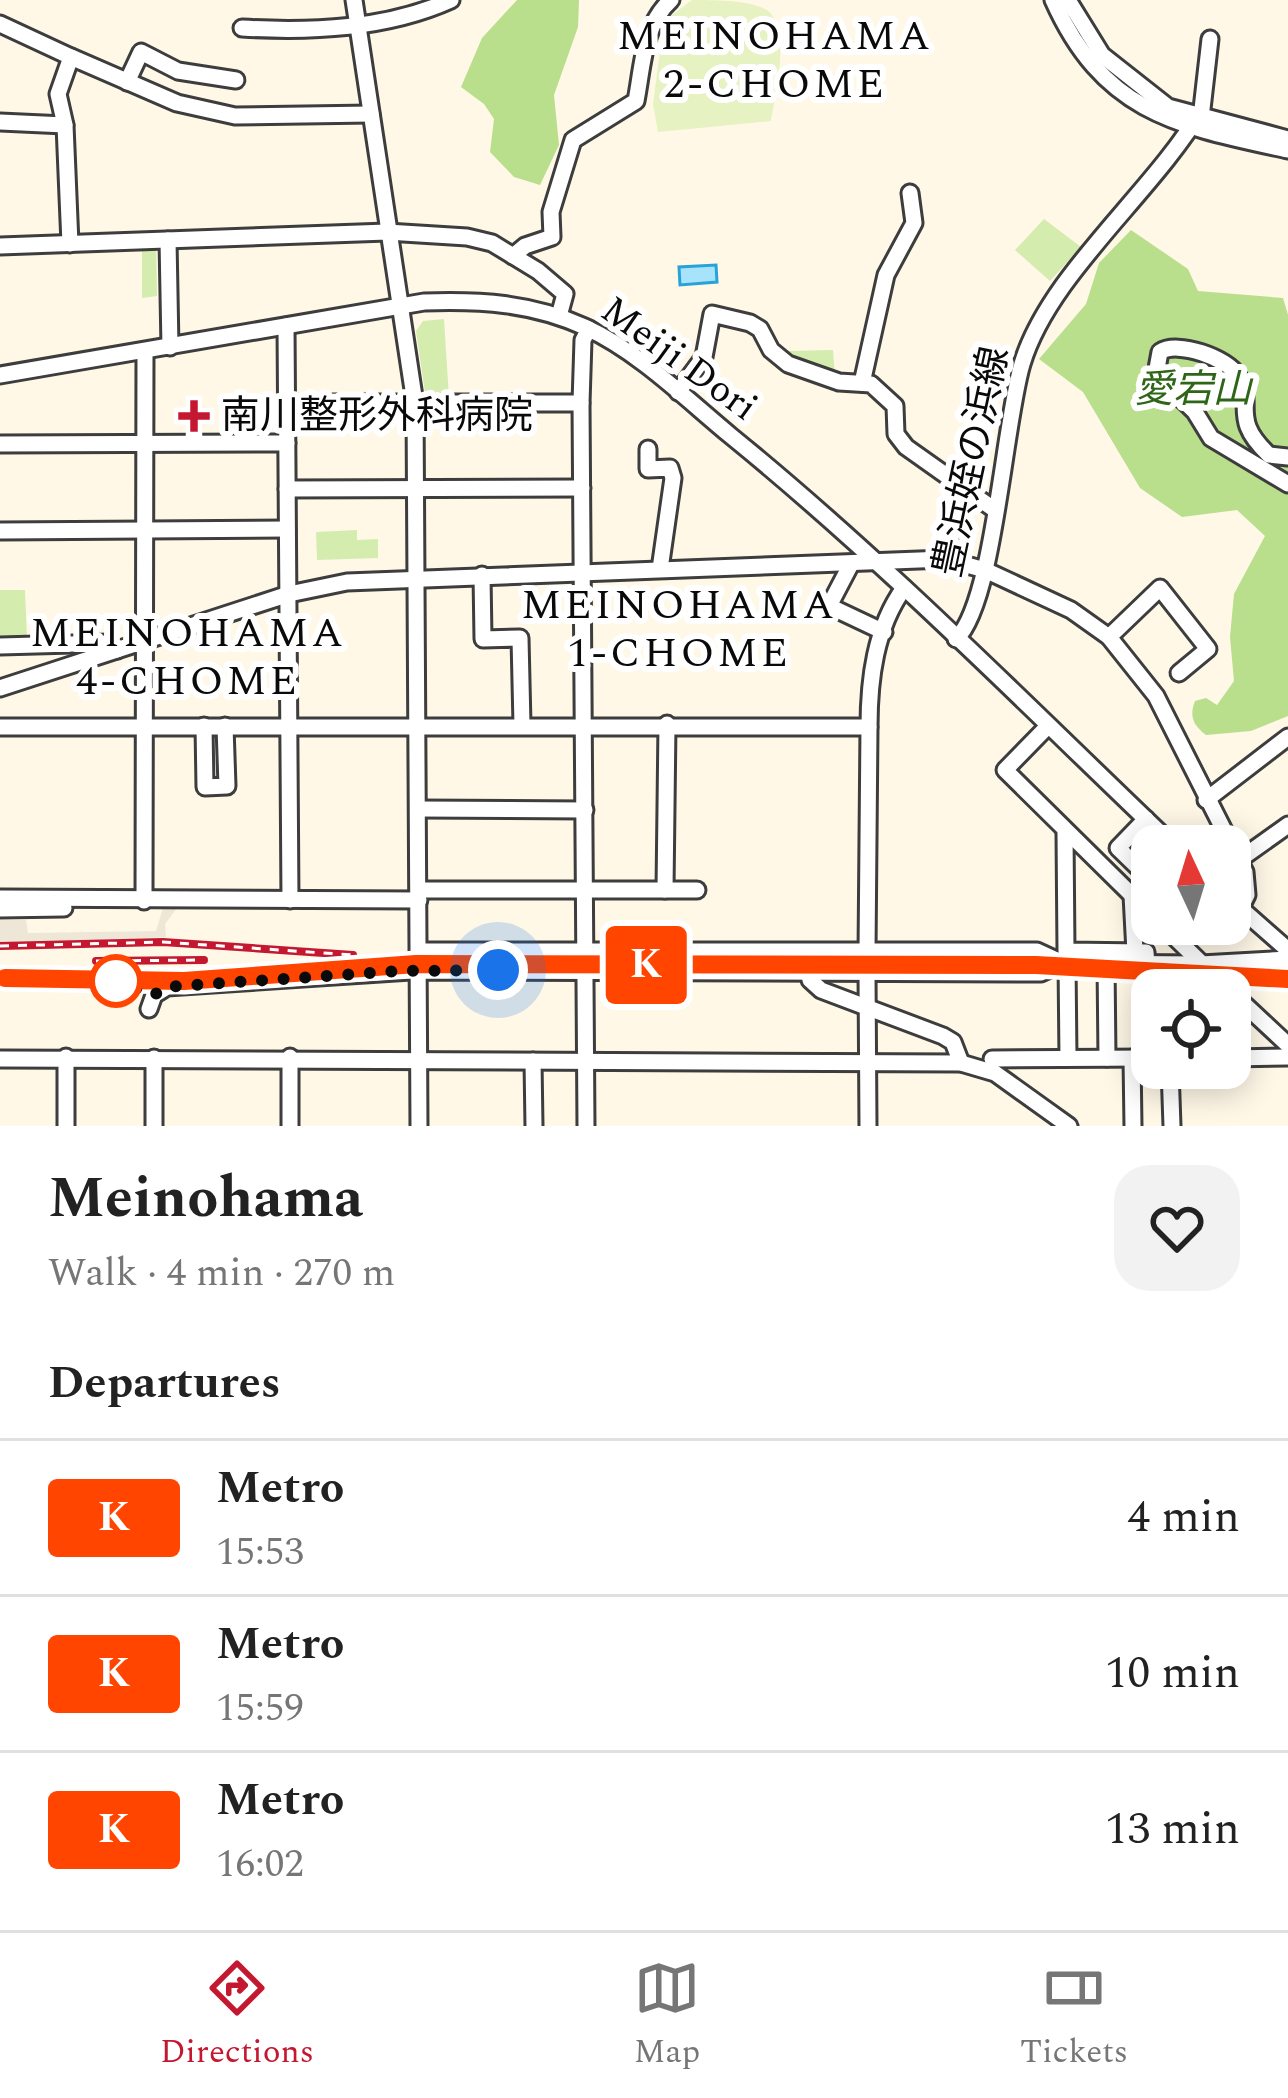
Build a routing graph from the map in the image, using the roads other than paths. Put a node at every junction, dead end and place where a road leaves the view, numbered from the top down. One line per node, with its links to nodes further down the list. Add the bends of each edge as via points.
1 (355, 0): 7 (street)
2 (451, 0): 7 (street)
3 (671, 0): 24 (street, via 650,26 636,100 573,140 551,212 552,237)
4 (1053, 0): 15 (street, via 1093,64 1126,94)
5 (1068, 0): 15 (street, via 1102,55)
6 (0, 24): 10 (street)
7 (358, 24): 8 (street); 13 (street)
8 (242, 28)
9 (1210, 39): 15 (street)
10 (71, 57): 12 (street); 16 (street, via 58,94)
11 (236, 80): 12 (street, via 178,71 141,52)
12 (127, 82): 13 (street, via 235,116)
13 (371, 114): 20 (street)
14 (0, 122): 16 (street)
15 (1194, 123): 17 (street); 18 (street); 47 (street, 豊浜姪の浜線, via 1029,342)
16 (65, 125): 22 (street)
17 (1288, 139)
18 (1288, 149)
19 (910, 193): 32 (street, via 914,223 886,275)
20 (387, 232): 21 (street); 24 (street, via 466,237); 25 (street)
21 (168, 240): 22 (street); 29 (street)
22 (70, 244): 23 (street)
23 (0, 246)
24 (513, 256): 26 (street, via 565,295)
25 (400, 305): 26 (street, Meiji Dori, via 487,300); 27 (street, Meiji Dori); 35 (street)
26 (559, 316): 28 (street, Meiji Dori)
27 (286, 326): 29 (street, Meiji Dori); 34 (street)
28 (589, 329): 33 (street, Meiji Dori); 36 (street)
29 (170, 347): 30 (street, Meiji Dori)
30 (145, 352): 31 (street, Meiji Dori); 37 (street)
31 (0, 375)
32 (862, 383): 33 (street, via 788,364 760,329 712,314 704,357); 42 (street, via 895,406 896,434 907,447)
33 (678, 392): 52 (street, Meiji Dori)
34 (287, 403): 35 (street); 38 (street)
35 (415, 403): 36 (street); 44 (street)
36 (581, 403): 45 (street)
37 (146, 442): 38 (street); 39 (street); 49 (street)
38 (286, 443): 46 (street)
39 (0, 444)
40 (647, 449): 54 (street, via 648,469 670,468 673,478)
41 (1288, 457): 43 (street, via 1269,455 1245,428 1235,370 1181,345 1160,352 1156,374 1210,438)
42 (959, 482): 47 (street); 51 (street)
43 (1288, 484)
44 (416, 488): 45 (street); 46 (street); 58 (street)
45 (582, 488): 56 (street)
46 (287, 489): 48 (street)
47 (995, 510): 55 (street, 豊浜姪の浜線)
48 (286, 529): 49 (street); 60 (street)
49 (144, 530): 50 (street); 64 (street)
50 (0, 531)
51 (945, 559): 52 (street); 55 (street)
52 (878, 563): 53 (street); 59 (street, Meiji Dori)
53 (851, 564): 54 (street); 61 (street, via 829,606)
54 (660, 569): 56 (street)
55 (985, 570): 62 (street); 63 (street, 豊浜姪の浜線, via 968,628)
56 (582, 572): 57 (street); 72 (street)
57 (482, 574): 58 (street); 71 (street, via 483,639 520,638)
58 (417, 577): 60 (street); 70 (street)
59 (904, 588): 61 (street); 63 (street, Meiji Dori)
60 (289, 594): 64 (street); 76 (street)
61 (884, 632): 79 (street, via 869,683)
62 (1109, 637): 67 (street, via 1160,588 1208,649); 81 (street, via 1156,696)
63 (956, 639): 77 (street, Meiji Dori)
64 (143, 642): 66 (street); 73 (street)
65 (0, 646): 66 (street, via 109,643)
66 (117, 650): 68 (street)
67 (1178, 674)
68 (0, 688)
69 (667, 724): 72 (street); 79 (street); 94 (street)
70 (418, 725): 71 (street); 76 (street); 82 (street)
71 (522, 725): 72 (street)
72 (585, 725): 83 (street)
73 (143, 726): 74 (street); 78 (street); 100 (street)
74 (204, 726): 75 (street); 75 (street, via 205,787 226,786)
75 (225, 726): 76 (street)
76 (288, 726): 99 (street)
77 (1048, 726): 84 (street, Meiji Dori); 89 (street, via 1005,770)
78 (0, 727)
79 (869, 727): 106 (street)
80 (1288, 737): 81 (street)
81 (1206, 800): 87 (street)
82 (419, 809): 83 (street); 96 (street)
83 (585, 810): 93 (street)
84 (1146, 819): 85 (street); 86 (street, Meiji Dori)
85 (1140, 825)
86 (1152, 825)
87 (1220, 825)
88 (1288, 825): 91 (street)
89 (1065, 832): 97 (street); 109 (street, via 1066,950)
90 (1131, 835): 92 (street, via 1118,848)
91 (1251, 851)
92 (1131, 861)
93 (585, 890): 94 (street); 96 (street); 107 (street)
94 (665, 890): 95 (street)
95 (698, 890)
96 (419, 895): 99 (street); 105 (street)
97 (1131, 895)
98 (0, 898): 100 (street)
99 (290, 900): 100 (street)
100 (145, 901): 101 (street)
101 (0, 910)
102 (1251, 919): 108 (street)
103 (1139, 945): 109 (street)
104 (1182, 945): 112 (street)
105 (420, 951): 107 (street); 114 (street)
106 (867, 952): 107 (street); 110 (street, via 1037,951)
107 (586, 953): 115 (street)
108 (1288, 955): 112 (street)
109 (1141, 958): 111 (street); 112 (street)
110 (1065, 963): 111 (street); 117 (street, via 1040,973); 125 (street)
111 (1106, 964): 126 (street)
112 (1201, 964): 113 (street)
113 (1207, 969)
114 (419, 971): 115 (street); 119 (street, via 166,987); 132 (street)
115 (586, 973): 116 (street); 135 (street)
116 (809, 974): 117 (street); 118 (street, via 821,991)
117 (867, 974): 118 (street)
118 (867, 1006): 133 (street); 136 (street, via 953,1042)
119 (149, 1009)
120 (1251, 1010): 121 (street)
121 (1288, 1046)
122 (290, 1057): 124 (street); 132 (street); 141 (street)
123 (66, 1058): 124 (street); 130 (street); 139 (street)
124 (154, 1058): 140 (street)
125 (1067, 1058): 126 (street); 131 (street)
126 (1107, 1058): 127 (street)
127 (1131, 1058)
128 (1251, 1058): 129 (street)
129 (1288, 1058)
130 (0, 1059)
131 (992, 1059)
132 (418, 1060): 134 (street); 142 (street)
133 (870, 1060): 135 (street); 136 (street); 145 (street)
134 (533, 1061): 135 (street); 143 (street)
135 (586, 1062): 144 (street)
136 (961, 1063): 146 (street, via 995,1073)
137 (1132, 1089): 147 (street)
138 (1171, 1089): 148 (street)
139 (66, 1126)
140 (154, 1126)
141 (290, 1126)
142 (419, 1126)
143 (534, 1126)
144 (586, 1126)
145 (868, 1126)
146 (1069, 1126)
147 (1133, 1126)
148 (1172, 1126)

